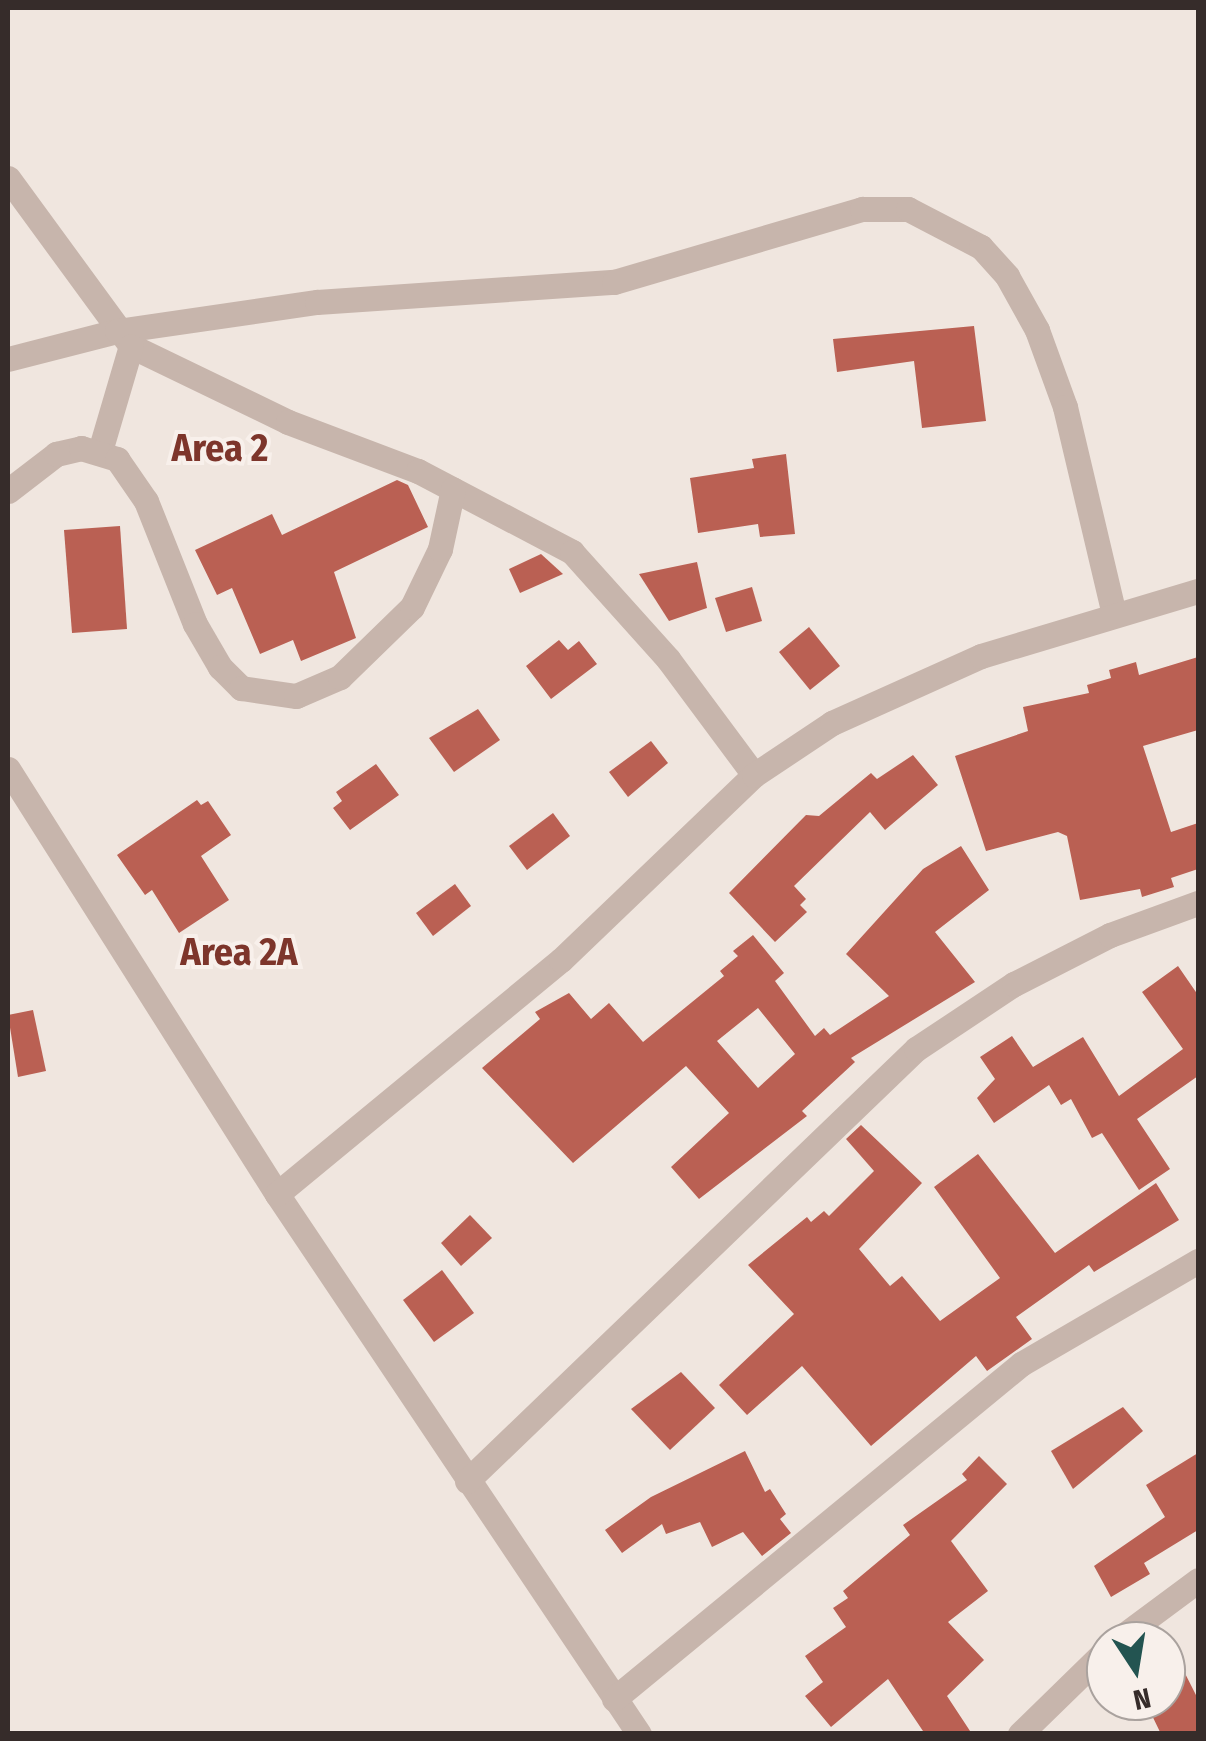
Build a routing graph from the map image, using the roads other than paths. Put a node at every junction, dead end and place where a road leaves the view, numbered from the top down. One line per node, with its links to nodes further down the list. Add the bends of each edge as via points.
1 (8, 178): 2 (street)
2 (124, 338): 3 (street); 4 (street); 5 (street, via 288,422); 8 (street, via 393,292 537,291 614,282 862,208 908,209 981,247 1007,276 1037,330 1066,407)
3 (8, 359)
4 (100, 451): 5 (street, via 133,476 220,666 241,688 267,696 296,696 340,677 412,606 440,549); 6 (street, via 56,454)
5 (453, 489): 10 (street, via 521,521 599,575)
6 (8, 491)
7 (1198, 591): 8 (street)
8 (1114, 614): 10 (street, via 906,687 832,724)
9 (8, 769): 12 (street)
10 (754, 775): 12 (street, via 562,960)
11 (1198, 903): 14 (street, via 1110,935 1030,976 916,1049)
12 (277, 1194): 14 (street)
13 (1198, 1261): 18 (street, via 1021,1364)
14 (467, 1480): 18 (street)
15 (1198, 1580): 16 (street)
16 (1143, 1621)
17 (1086, 1670): 20 (street)
18 (614, 1699): 19 (street)
19 (639, 1734)
20 (1020, 1734)

